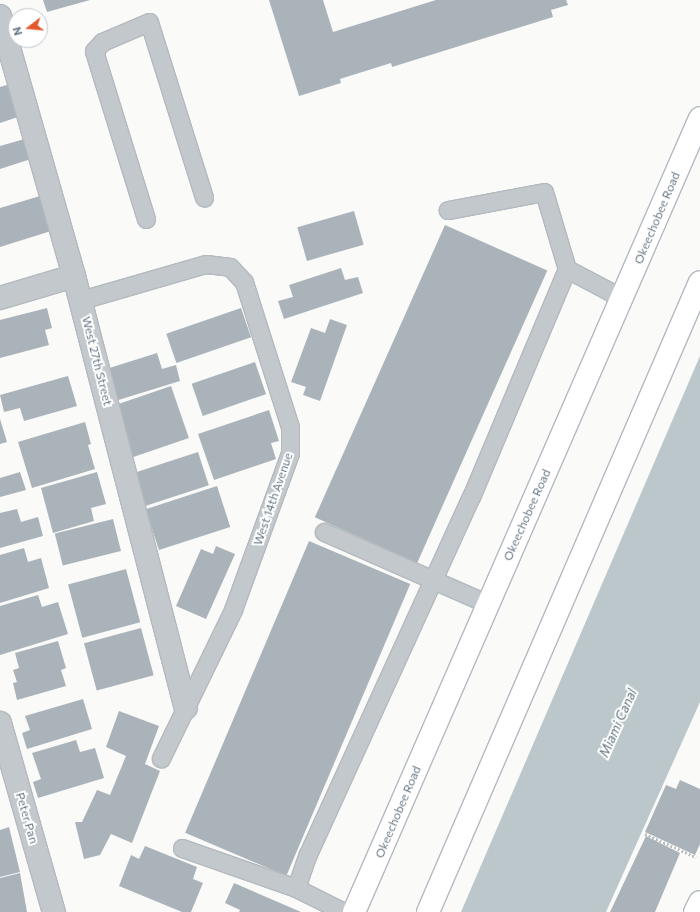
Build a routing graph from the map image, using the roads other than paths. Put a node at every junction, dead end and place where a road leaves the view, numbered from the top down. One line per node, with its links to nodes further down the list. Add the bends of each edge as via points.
1 (0, 16): 7 (street, West 27th Street)
2 (700, 118): 10 (main road, Okeechobee Road)
3 (204, 198): 5 (lane, via 149,22 102,42 94,51)
4 (448, 210): 6 (lane, via 544,192)
5 (146, 219)
6 (567, 268): 10 (lane); 13 (lane)
7 (74, 276): 9 (street); 11 (street, West 27th Street)
8 (700, 282): 24 (main road)
9 (0, 298)
10 (622, 298): 14 (main road, Okeechobee Road)
11 (81, 300): 15 (street, West 27th Street); 15 (lane, West 14th Avenue, via 206,264 230,268 244,282 290,427 290,453 233,610)
12 (324, 532): 13 (lane)
13 (434, 580): 14 (lane); 19 (lane, via 308,854)
14 (488, 604): 23 (main road, Okeechobee Road)
15 (186, 708): 17 (lane, West 14th Avenue)
16 (0, 723): 21 (street, Peter Pan)
17 (161, 758)
18 (182, 848): 19 (lane)
19 (296, 888): 22 (lane)
20 (700, 902): 25 (main road)
21 (54, 912)
22 (344, 912)
23 (354, 912)
24 (428, 912)
25 (695, 912)

